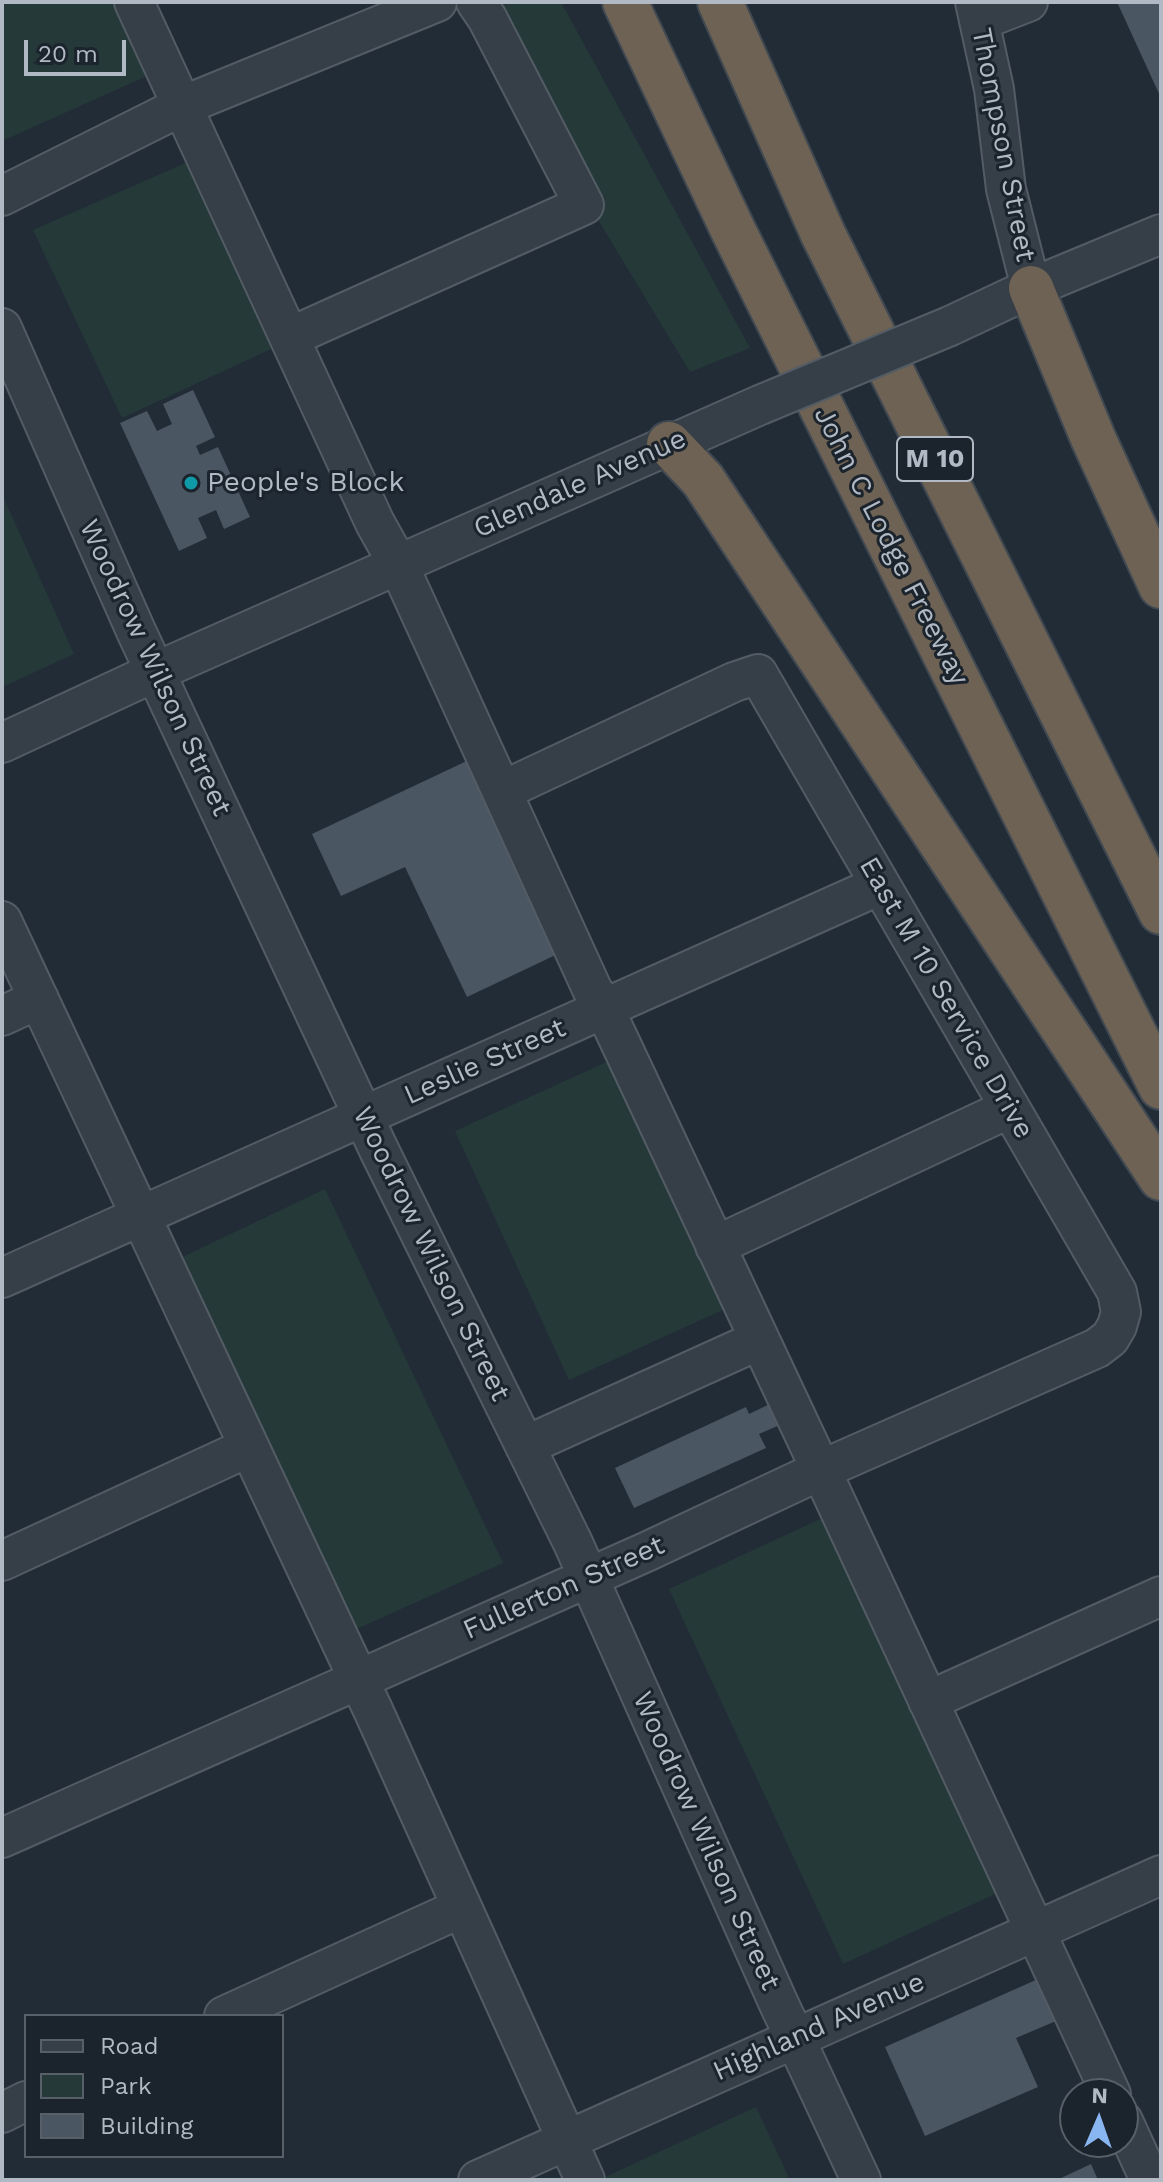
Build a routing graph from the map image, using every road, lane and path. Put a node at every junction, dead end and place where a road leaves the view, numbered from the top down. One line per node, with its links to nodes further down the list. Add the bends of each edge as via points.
1 (134, 2): 8 (street)
2 (437, 2): 8 (street)
3 (476, 2): 13 (street, via 584,205)
4 (625, 2): 26 (highway, John C Lodge Freeway / M 10, via 733,230)
5 (720, 2): 21 (highway, M 10, via 823,234)
6 (1028, 2): 7 (street)
7 (977, 11): 11 (street, Thompson Street, via 994,89 1006,189)
8 (182, 106): 9 (street); 13 (street)
9 (2, 196)
10 (1161, 234): 11 (street, Glendale Avenue)
11 (1031, 288): 14 (street, Glendale Avenue, bridge); 16 (highway)
12 (2, 328): 17 (street, Woodrow Wilson Street)
13 (290, 337): 15 (street)
14 (669, 444): 15 (street, Glendale Avenue); 29 (highway, via 703,480)
15 (398, 564): 17 (street, Glendale Avenue); 19 (street)
16 (1161, 586)
17 (155, 672): 18 (street, Glendale Avenue); 28 (street, Woodrow Wilson Street)
18 (2, 743)
19 (502, 791): 20 (street, East M 10 Service Drive, via 758,674); 24 (street)
20 (880, 885): 24 (street, Leslie Street); 27 (street, East M 10 Service Drive)
21 (1161, 912)
22 (2, 921): 23 (street)
23 (39, 999): 25 (street); 30 (street)
24 (604, 1008): 28 (street, Leslie Street); 31 (street)
25 (2, 1016)
26 (1161, 1087)
27 (1010, 1108): 31 (street); 33 (street, East M 10 Service Drive, via 1117,1292)
28 (363, 1116): 30 (street, Leslie Street); 35 (street, Woodrow Wilson Street)
29 (1161, 1178)
30 (142, 1216): 32 (street, Leslie Street); 36 (street)
31 (715, 1246): 34 (street)
32 (2, 1278)
33 (1117, 1326): 37 (street, Fullerton Street, via 1097,1348)
34 (759, 1340): 35 (street); 37 (street)
35 (525, 1446): 39 (street, Woodrow Wilson Street)
36 (249, 1447): 38 (street); 41 (street)
37 (821, 1470): 39 (street, Fullerton Street); 42 (street)
38 (2, 1561)
39 (588, 1578): 41 (street, Fullerton Street); 48 (street, Woodrow Wilson Street)
40 (1161, 1596): 42 (street)
41 (358, 1680): 43 (street, Fullerton Street); 45 (street)
42 (928, 1701): 46 (street)
43 (2, 1838)
44 (1161, 1875): 46 (street, Highland Avenue)
45 (461, 1908): 47 (street); 52 (street)
46 (1036, 1931): 48 (street, Highland Avenue); 49 (street)
47 (228, 2014)
48 (795, 2038): 52 (street, Highland Avenue); 57 (street, Woodrow Wilson Street)
49 (1104, 2078)
50 (24, 2102): 51 (street)
51 (2, 2113)
52 (567, 2141): 55 (street, Highland Avenue); 56 (street)
53 (1139, 2146): 54 (street)
54 (1151, 2165)
55 (478, 2180)
56 (585, 2180)
57 (861, 2180)

